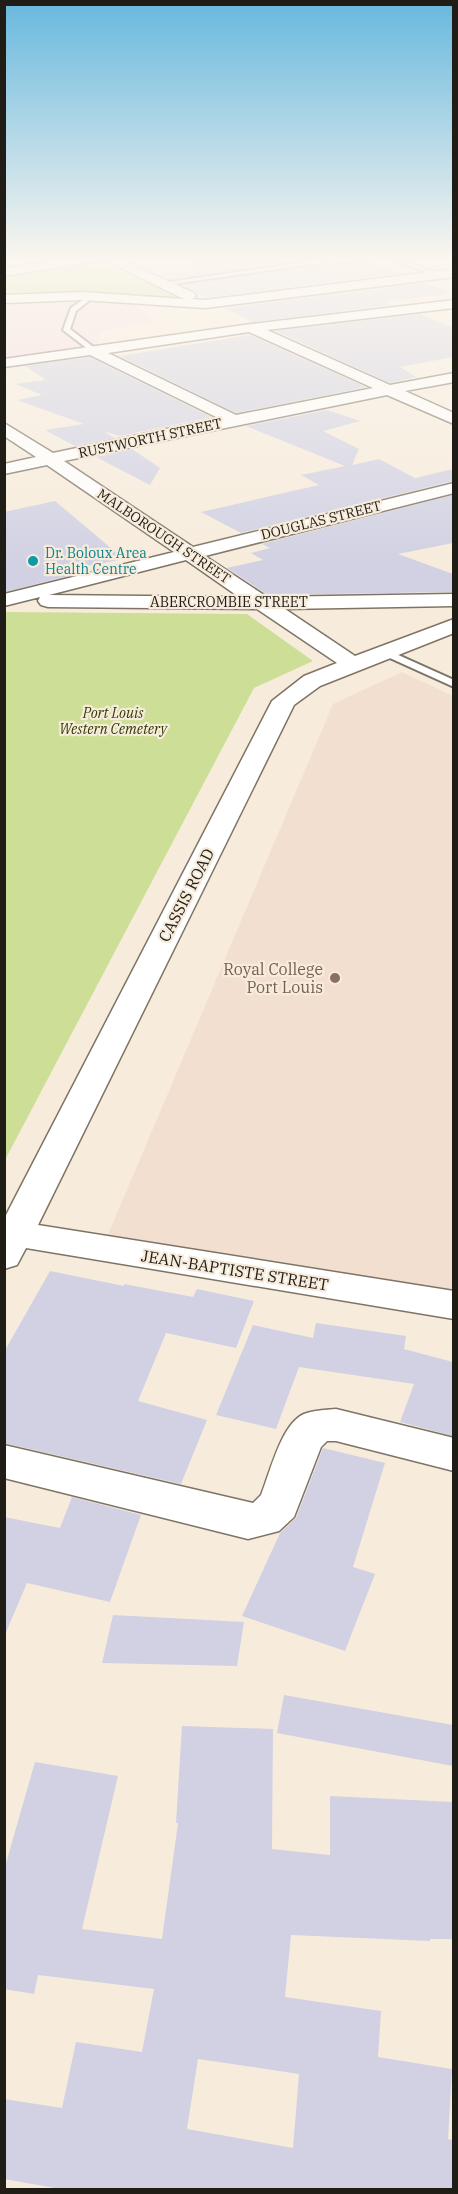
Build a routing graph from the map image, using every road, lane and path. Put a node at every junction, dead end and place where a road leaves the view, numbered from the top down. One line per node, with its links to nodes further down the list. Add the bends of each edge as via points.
1 (31, 359): 4 (street)
2 (110, 359): 8 (street)
3 (322, 359): 6 (street)
4 (4, 363)
5 (453, 376): 6 (street, RUSTWORTH STREET)
6 (391, 390): 7 (street); 8 (street, RUSTWORTH STREET)
7 (453, 419)
8 (234, 420): 10 (street, RUSTWORTH STREET)
9 (4, 428): 10 (street, MALBOROUGH STREET)
10 (51, 459): 11 (street, RUSTWORTH STREET); 13 (street, MALBOROUGH STREET)
11 (4, 469)
12 (453, 488): 13 (street, DOUGLAS STREET)
13 (189, 553): 15 (street, DOUGLAS STREET); 16 (street, MALBOROUGH STREET)
14 (453, 600): 16 (street, ABERCROMBIE STREET)
15 (4, 601): 16 (street, ABERCROMBIE STREET)
16 (263, 603): 19 (street, MALBOROUGH STREET)
17 (453, 625): 18 (street, CASSIS ROAD)
18 (385, 652): 19 (street, CASSIS ROAD); 20 (lane)
19 (352, 664): 21 (street, CASSIS ROAD, via 312,681 284,701)
20 (453, 684)
21 (10, 1245): 22 (street, JEAN-BAPTISTE STREET)
22 (453, 1305)
23 (453, 1455): 24 (street, via 336,1425 316,1426 303,1439 279,1505 264,1519 248,1521)
24 (4, 1461)

